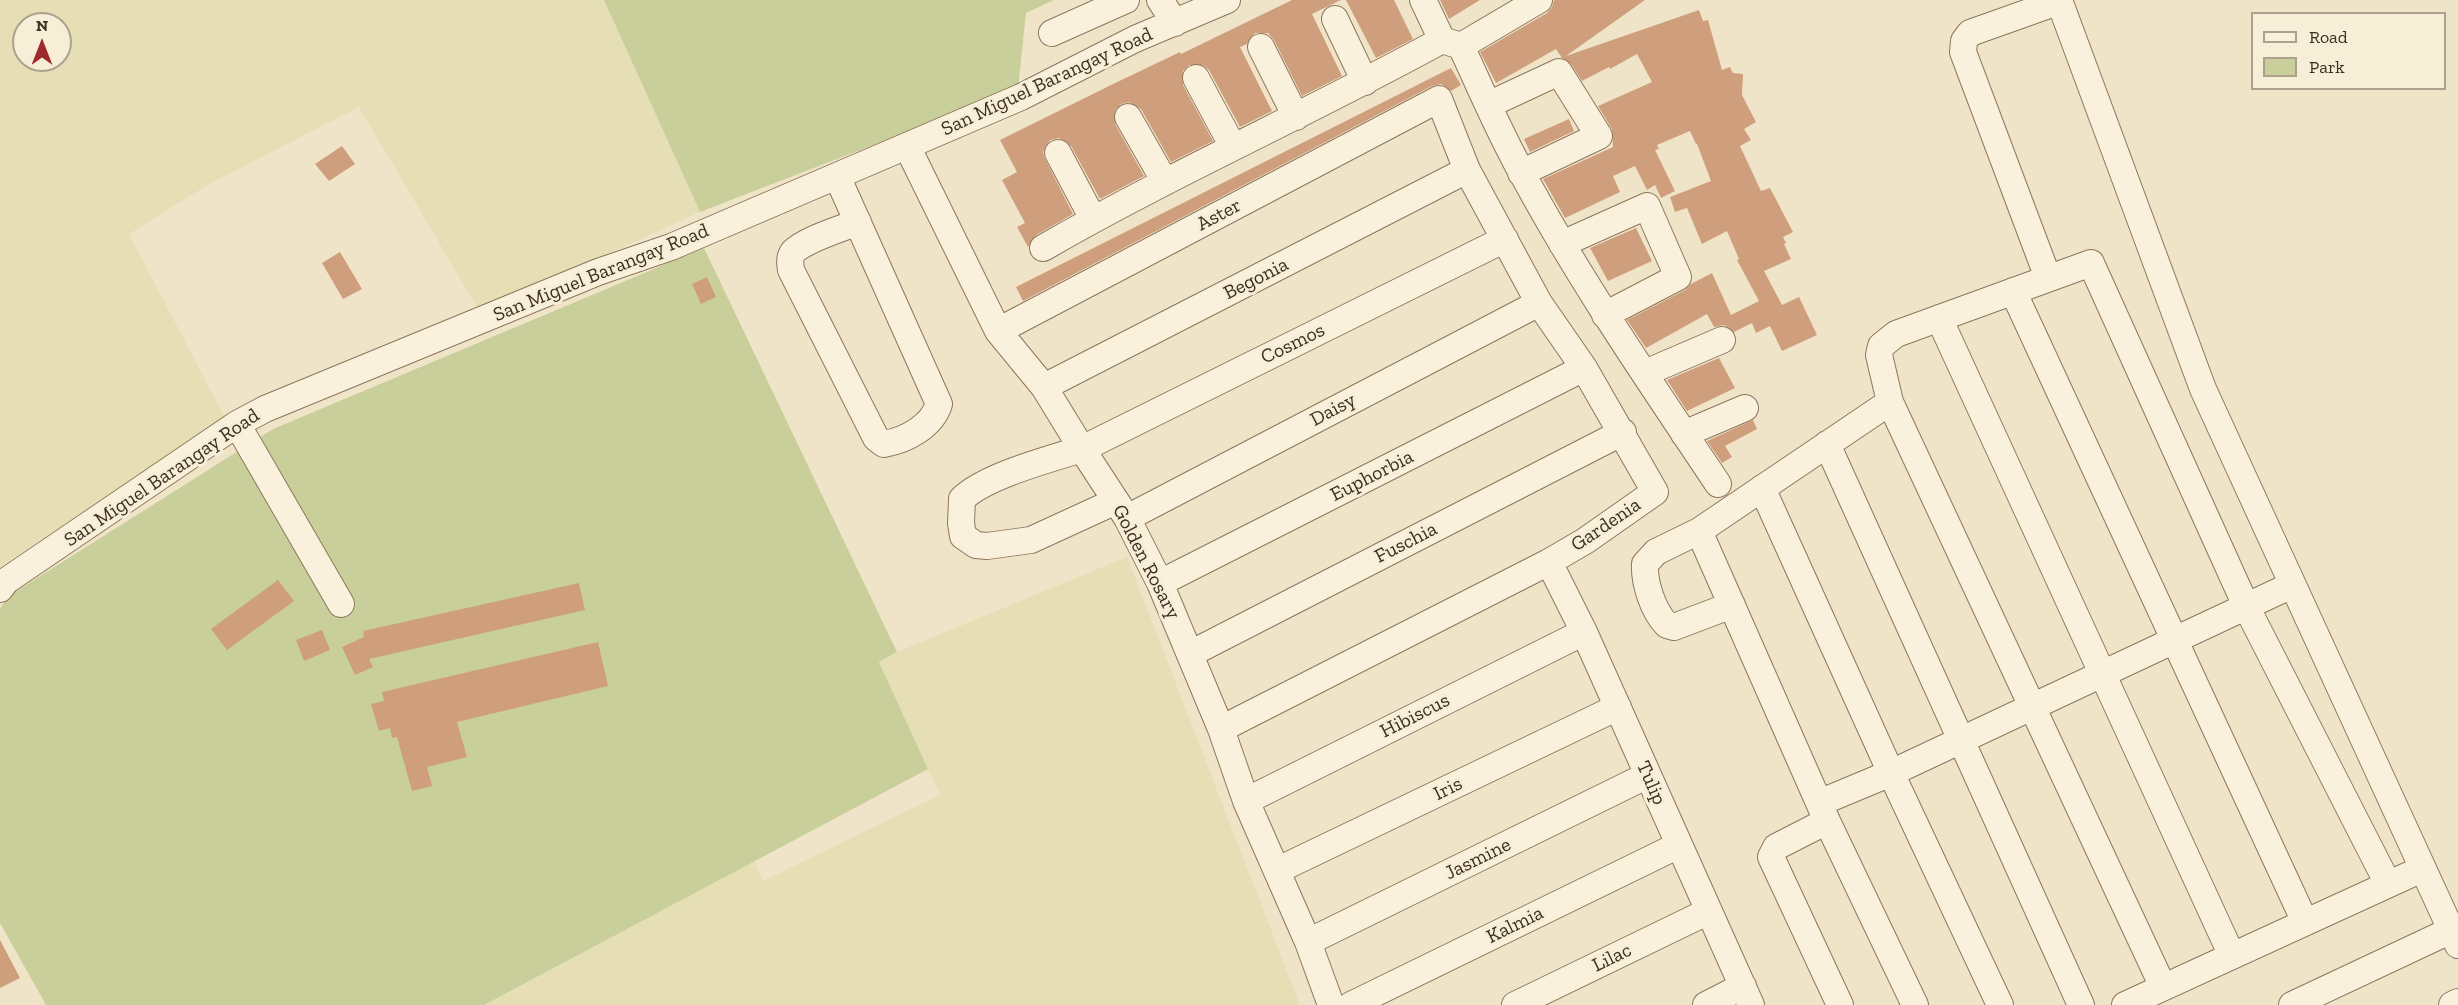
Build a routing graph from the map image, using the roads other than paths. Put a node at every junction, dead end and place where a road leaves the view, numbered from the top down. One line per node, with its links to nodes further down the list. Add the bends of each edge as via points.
1 (1126, 0): 9 (street)
2 (1160, 0): 8 (street)
3 (1227, 0): 8 (street, San Miguel Barangay Road)
4 (1423, 0): 10 (street)
5 (1539, 0): 10 (street)
6 (2060, 0): 30 (street, via 1970,33 1963,52); 53 (street, via 2203,389)
7 (1335, 19): 13 (street)
8 (1175, 23): 18 (street, San Miguel Barangay Road, via 1021,97)
9 (1052, 33)
10 (1452, 43): 13 (street); 15 (street)
11 (1261, 47): 17 (street)
12 (1196, 78): 19 (street)
13 (1365, 82): 17 (street)
14 (1439, 99): 21 (street, Gardenia); 35 (street, Aster)
15 (1488, 105): 22 (street); 22 (street, via 1559,72 1599,136)
16 (1128, 117): 24 (street)
17 (1296, 117): 19 (street)
18 (907, 146): 23 (street, San Miguel Barangay Road); 35 (street, Golden Rosary)
19 (1233, 147): 24 (street)
20 (1058, 153): 25 (street)
21 (1467, 170): 27 (street, Gardenia); 39 (street, Begonia)
22 (1521, 173): 28 (street)
23 (837, 176): 26 (street); 42 (street, San Miguel Barangay Road, via 671,247 598,272 265,409)
24 (1165, 182): 25 (street)
25 (1092, 219): 29 (street)
26 (858, 222): 26 (street, via 939,404 935,415 921,428 884,444 876,438 791,270 794,252)
27 (1505, 239): 32 (street, Gardenia); 46 (street, Cosmos)
28 (1562, 244): 33 (street); 33 (street, via 1647,206 1678,277)
29 (1043, 248)
30 (2048, 278): 31 (street); 57 (street, via 2091,263)
31 (2013, 291): 34 (street); 59 (street)
32 (1539, 303): 37 (street, Gardenia); 49 (street, Daisy)
33 (1605, 315): 38 (street)
34 (1939, 318): 40 (street, via 1896,334 1881,346 1879,355); 61 (street)
35 (998, 331): 39 (street, Golden Rosary)
36 (1722, 340): 38 (street)
37 (1584, 368): 43 (street, Gardenia); 52 (street, Euphorbia)
38 (1645, 373): 44 (street)
39 (1044, 387): 46 (street, Golden Rosary)
40 (1890, 402): 45 (street); 63 (street)
41 (1745, 408): 44 (street)
42 (237, 424): 54 (street, San Miguel Barangay Road, via 6,581); 55 (street)
43 (1623, 432): 51 (street, Gardenia, via 1655,492); 60 (street, Fuschia)
44 (1684, 434): 47 (street)
45 (1827, 444): 48 (street); 65 (street)
46 (1082, 449): 49 (street, Golden Rosary); 49 (street, Cosmos, via 1018,470 969,492 962,499 963,536 968,542 987,546 1031,540)
47 (1718, 484)
48 (1762, 488): 50 (street); 66 (street)
49 (1122, 509): 52 (street, Golden Rosary)
50 (1699, 531): 56 (street); 56 (street, via 1656,552 1645,564 1645,578 1659,613 1667,625 1674,627)
51 (1549, 562): 58 (street, Tulip); 64 (street, Gardenia)
52 (1160, 583): 60 (street, Golden Rosary)
53 (2292, 585): 57 (street); 71 (street)
54 (0, 589)
55 (340, 604)
56 (1732, 605): 69 (street)
57 (2246, 606): 59 (street); 73 (street)
58 (1584, 632): 62 (street, Tulip); 68 (street, Hibiscus)
59 (2175, 639): 61 (street); 75 (street)
60 (1190, 654): 64 (street, Golden Rosary)
61 (2102, 673): 63 (street); 78 (street)
62 (1617, 707): 67 (street, Tulip); 72 (street, Iris)
63 (2031, 707): 65 (street); 79 (street)
64 (1221, 729): 68 (street, Golden Rosary)
65 (1961, 740): 66 (street); 89 (street)
66 (1891, 773): 69 (street); 88 (street)
67 (1648, 776): 70 (street, Tulip); 77 (street, Jasmine)
68 (1246, 801): 72 (street, Golden Rosary)
69 (1823, 812): 86 (street, via 1776,848 1772,857); 87 (street)
70 (1679, 845): 74 (street, Tulip); 83 (street, Kalmia)
71 (2422, 869): 73 (street); 76 (street)
72 (1278, 870): 77 (street, Golden Rosary)
73 (2388, 884): 75 (street)
74 (1709, 911): 80 (street, Tulip); 84 (street, Lilac)
75 (2305, 922): 78 (street)
76 (2455, 934): 91 (street)
77 (1308, 942): 82 (street, Golden Rosary)
78 (2232, 956): 79 (street)
79 (2163, 987): 90 (street)
80 (1747, 996): 85 (street)
81 (2458, 1002): 92 (street)
82 (1331, 1005)
83 (1351, 1005)
84 (1515, 1005)
85 (1706, 1005)
86 (1840, 1005)
87 (1915, 1005)
88 (2000, 1005)
89 (2081, 1005)
90 (2125, 1005)
91 (2292, 1005)
92 (2452, 1005)

